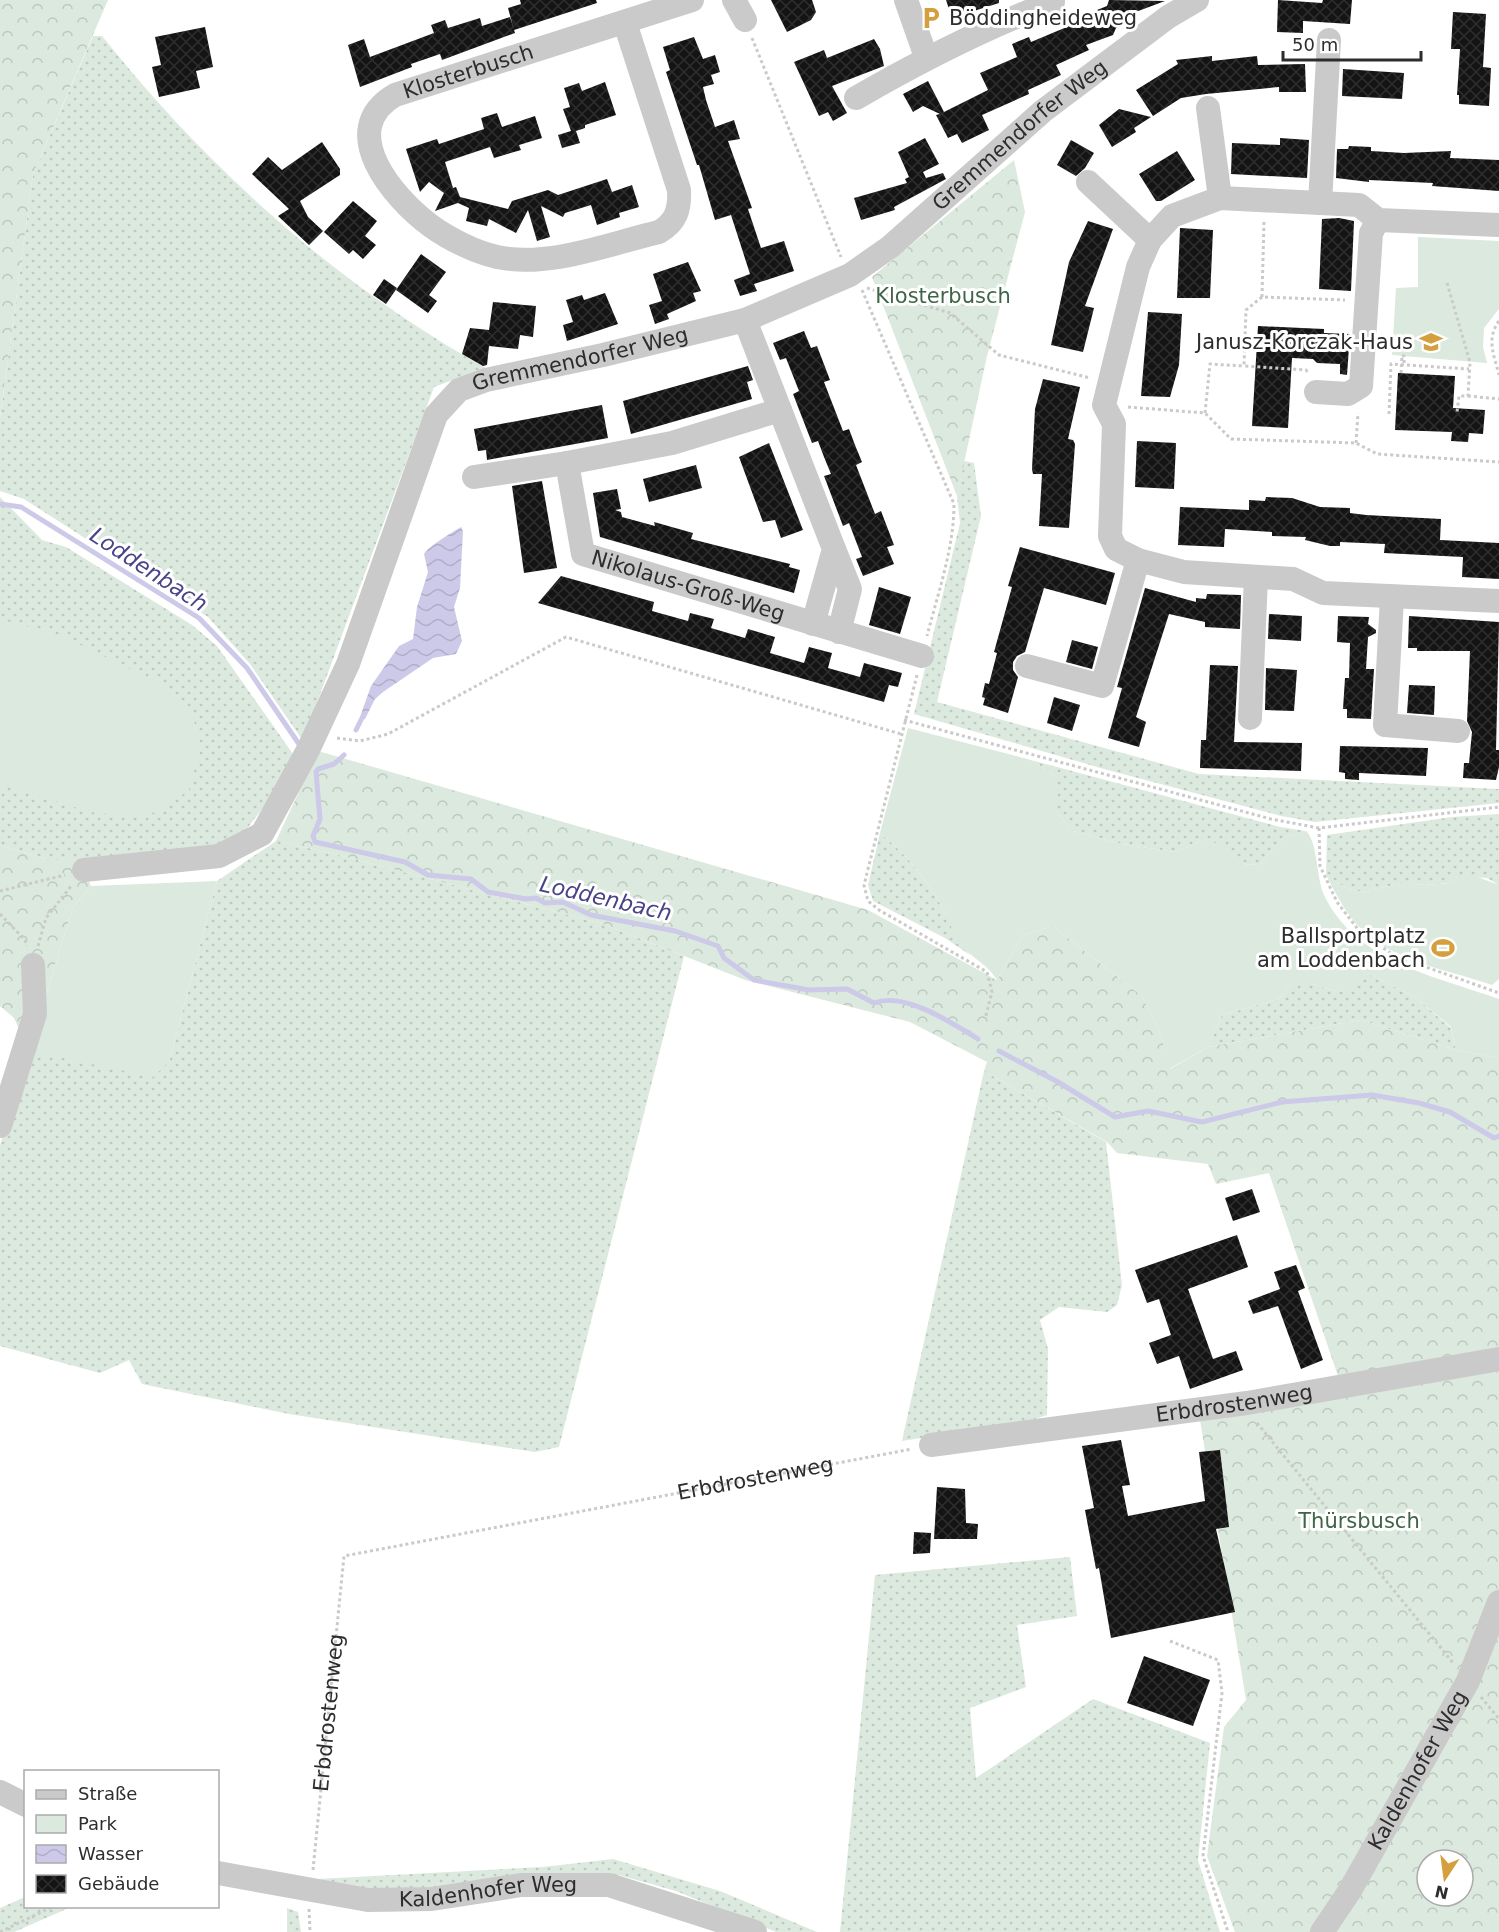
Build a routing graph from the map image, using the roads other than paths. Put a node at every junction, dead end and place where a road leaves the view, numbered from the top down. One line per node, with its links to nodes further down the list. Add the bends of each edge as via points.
1 (692, 0): 5 (street, Klosterbusch)
2 (906, 0): 7 (street)
3 (1197, 0): 16 (street, Gremmendorfer Weg, via 1168,17 1043,111 855,280)
4 (1053, 2): 7 (street)
5 (626, 23): 5 (street, Klosterbusch, via 395,95 382,103 374,112 368,141 385,178 431,226 498,257 547,258 659,232 669,226 676,217 679,190)
6 (1329, 40): 12 (street)
7 (926, 57): 8 (street)
8 (856, 98)
9 (1208, 108): 11 (street)
10 (1088, 182): 15 (street)
11 (1220, 198): 12 (street); 15 (street, via 1172,216)
12 (1320, 203): 13 (street, via 1359,206)
13 (1378, 220): 14 (street); 17 (street, via 1371,233 1361,386 1348,394)
14 (1499, 225)
15 (1150, 240): 22 (street, via 1138,267 1104,405 1114,424 1110,536 1116,549)
16 (745, 320): 18 (street); 32 (street, Gremmendorfer Weg, via 486,380 459,390 436,415 348,664 262,834 219,856)
17 (1316, 392)
18 (780, 410): 19 (street, via 672,443); 21 (street)
19 (567, 462): 20 (street); 26 (street, Nikolaus-Groß-Weg, via 583,554)
20 (474, 477)
21 (834, 549): 26 (street, Nikolaus-Groß-Weg); 27 (street, via 850,589)
22 (1138, 560): 23 (street, via 1184,572); 29 (street, via 1102,686)
23 (1256, 577): 24 (street, via 1293,579 1323,593); 30 (street)
24 (1392, 598): 25 (street); 31 (street, via 1385,725)
25 (1499, 601)
26 (813, 624): 27 (street, Nikolaus-Groß-Weg)
27 (839, 632): 28 (street, Nikolaus-Groß-Weg)
28 (922, 656)
29 (1027, 666)
30 (1250, 718)
31 (1458, 731)
32 (84, 870)
33 (33, 965): 34 (street, via 34,1014)
34 (0, 1126)
35 (1499, 1359): 36 (street, Erbdrostenweg, via 1246,1403)
36 (931, 1445)
37 (1499, 1602): 42 (street, Kaldenhofer Weg, via 1468,1681 1349,1892)
38 (0, 1792): 39 (street)
39 (24, 1804)
40 (219, 1873): 41 (street, Kaldenhofer Weg, via 368,1900 432,1899 520,1885 609,1885)
41 (755, 1932)
42 (1322, 1932)

